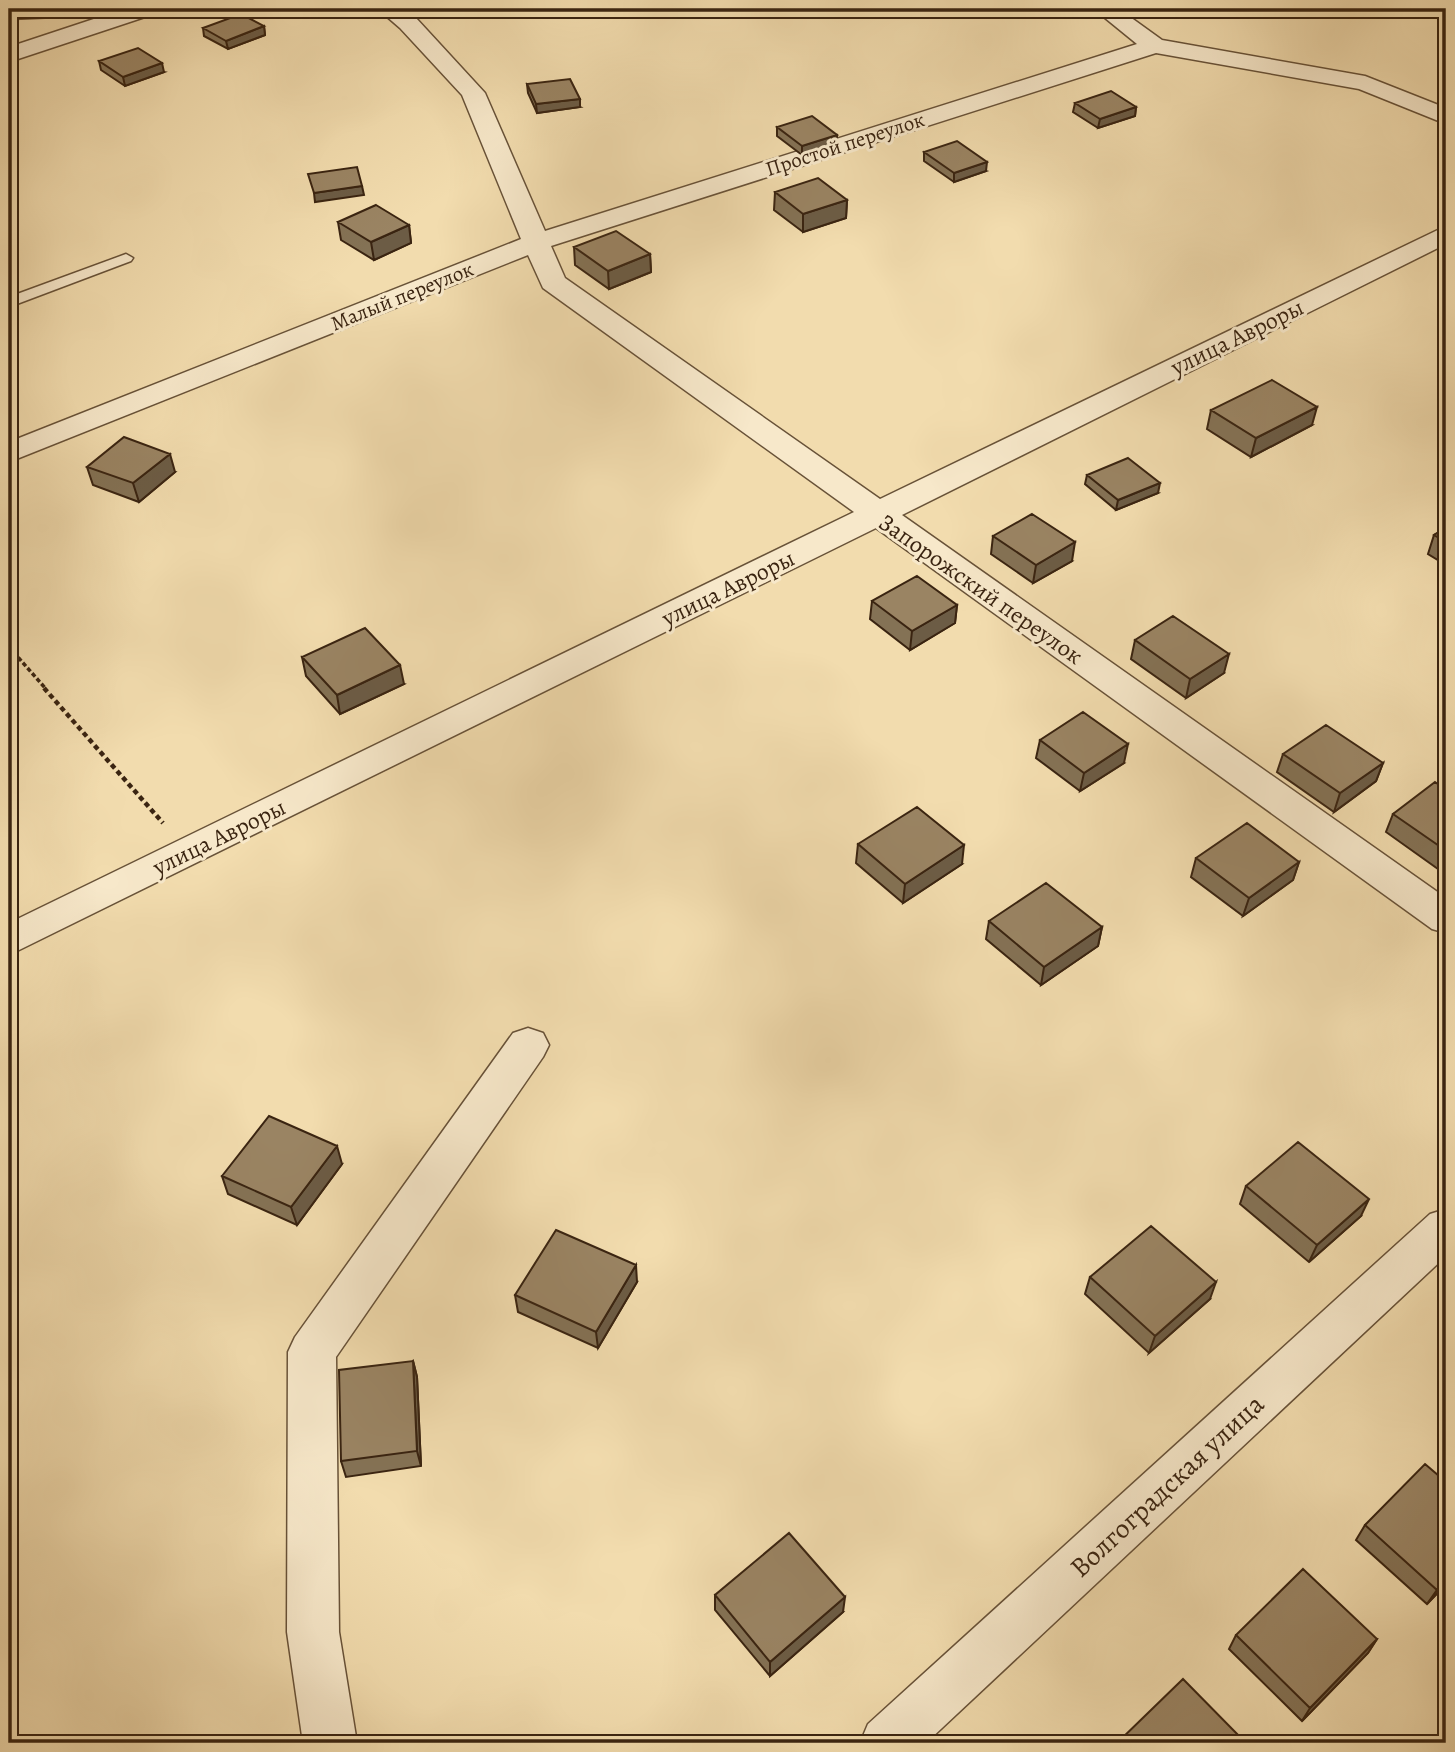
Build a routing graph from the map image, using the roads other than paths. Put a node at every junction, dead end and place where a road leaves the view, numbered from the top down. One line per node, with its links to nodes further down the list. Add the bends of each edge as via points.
1 (81, 9): 5 (street)
2 (146, 9): 7 (street)
3 (389, 9): 10 (street, via 408,23 473,93)
4 (1105, 9): 6 (street)
5 (9, 12)
6 (1155, 46): 8 (street, via 1365,83); 10 (street, Простой переулок)
7 (9, 55)
8 (1446, 117)
9 (1441, 242): 14 (street, улица Авроры)
10 (534, 243): 13 (street, Малый переулок); 14 (street, Запорожский переулок, via 553,282)
11 (126, 258): 12 (lane)
12 (9, 302)
13 (9, 453)
14 (877, 516): 15 (street, Запорожский переулок); 16 (street, улица Авроры)
15 (1446, 918)
16 (9, 940)
17 (527, 1045): 19 (street, via 312,1352 313,1632)
18 (1446, 1228): 20 (street, Волгоградская улица)
19 (330, 1743)
20 (887, 1743)

